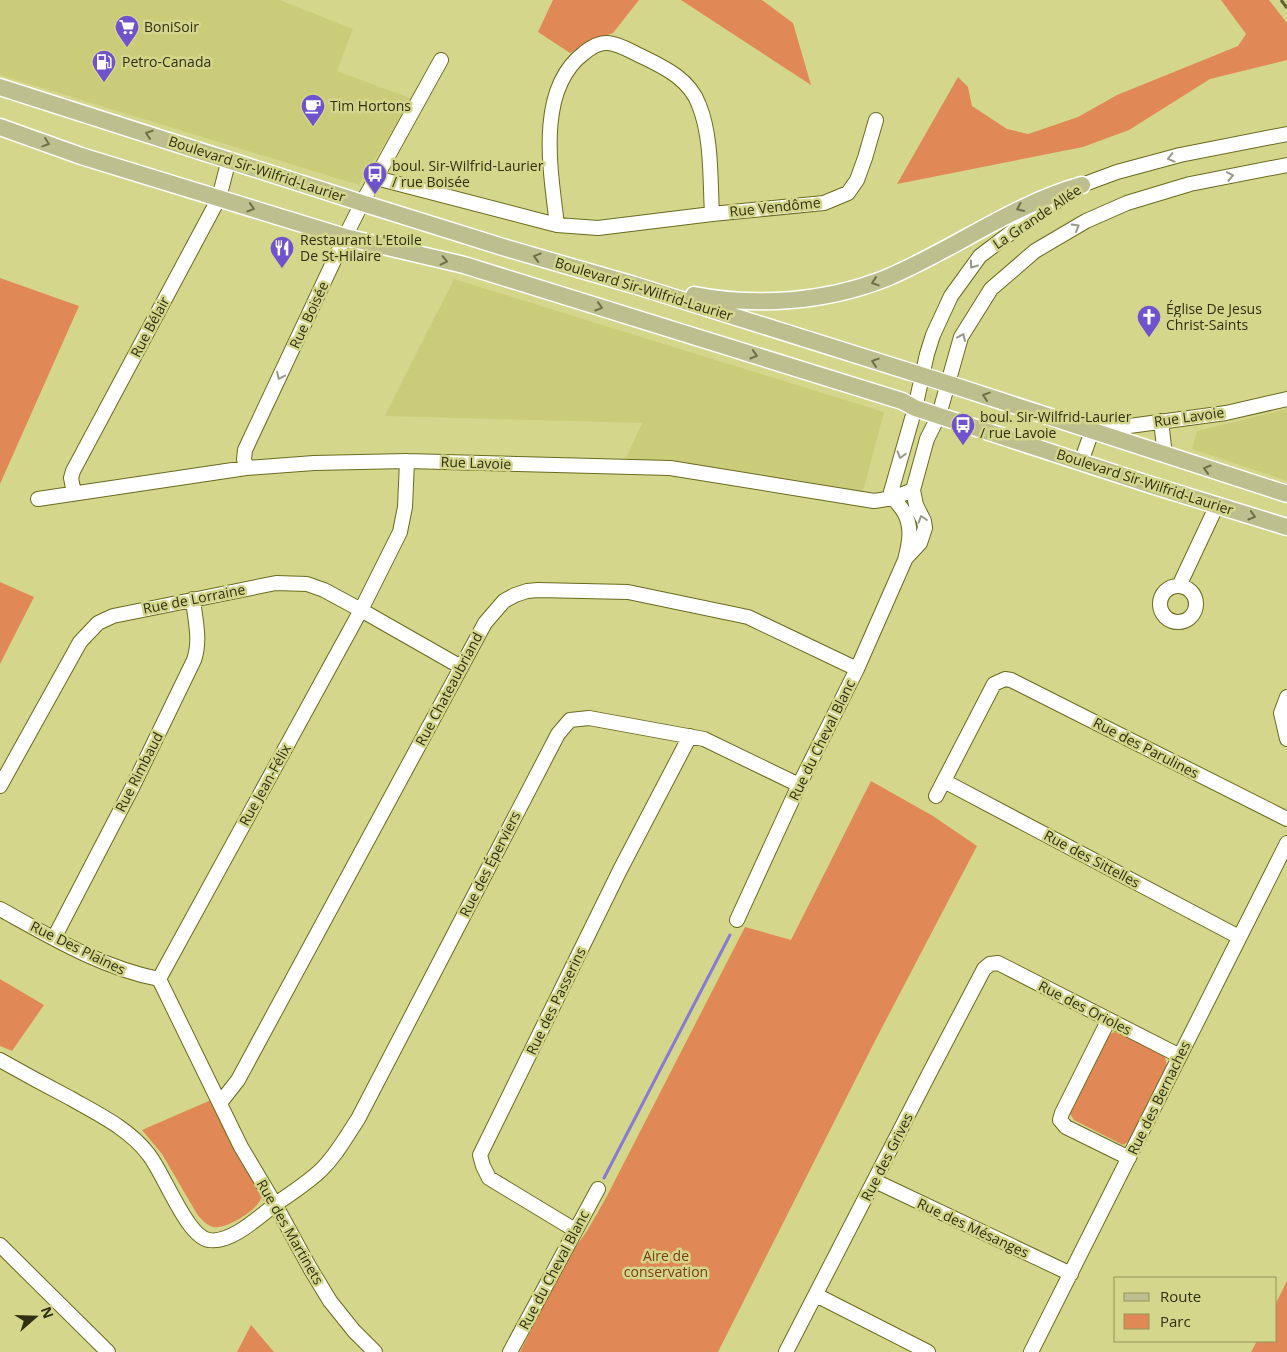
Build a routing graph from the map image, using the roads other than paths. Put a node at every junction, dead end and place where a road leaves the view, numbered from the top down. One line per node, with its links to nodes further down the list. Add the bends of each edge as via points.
1 (442, 60): 8 (street, Rue Boisée)
2 (0, 86): 6 (main road, Boulevard Sir-Wilfrid-Laurier, one-way to 2)
3 (876, 120): 12 (street, Rue Vendôme, via 857,180 848,193 824,203)
4 (0, 127): 10 (main road, Boulevard Sir-Wilfrid-Laurier, one-way to 10, via 81,156)
5 (1287, 134): 9 (street, La Grande Allée, one-way to 9, via 1180,155)
6 (229, 159): 10 (street, Rue Bélair); 11 (main road, Boulevard Sir-Wilfrid-Laurier)
7 (1287, 165): 17 (street, La Grande Allée, one-way to 7, via 961,337 991,289 1035,251 1086,221 1127,203 1190,184)
8 (376, 178): 11 (street, Rue Boisée); 13 (street, Rue Vendôme)
9 (1082, 185): 15 (main road, one-way to 15, via 1042,198 884,279 851,290 768,302 702,297); 16 (street, La Grande Allée, one-way to 16, via 980,256 951,296 933,335)
10 (219, 198): 14 (main road, Boulevard Sir-Wilfrid-Laurier, one-way to 14); 28 (street, Rue Bélair, via 73,471)
11 (362, 203): 14 (street, Rue Boisée); 15 (main road, Boulevard Sir-Wilfrid-Laurier, one-way to 11)
12 (712, 214): 13 (street, Rue Vendôme, via 598,228); 13 (street, Rue Vendôme, via 705,123 689,86 656,63 606,42 576,59 558,90 550,122 550,166)
13 (557, 225)
14 (345, 237): 19 (main road, Boulevard Sir-Wilfrid-Laurier, one-way to 19, via 464,266 902,401); 26 (street, Rue Boisée, one-way to 26, via 245,450)
15 (634, 285): 16 (main road, Boulevard Sir-Wilfrid-Laurier, one-way to 15)
16 (922, 377): 17 (main road, Boulevard Sir-Wilfrid-Laurier); 19 (street, La Grande Allée)
17 (949, 384): 20 (street, La Grande Allée); 22 (main road, Boulevard Sir-Wilfrid-Laurier, one-way to 17)
18 (1287, 399): 21 (street, Rue Lavoie)
19 (915, 408): 20 (main road, Boulevard Sir-Wilfrid-Laurier); 30 (street, one-way to 30, via 891,492)
20 (939, 415): 25 (main road, Boulevard Sir-Wilfrid-Laurier); 27 (street, via 927,439)
21 (1161, 421): 22 (street, Rue Lavoie); 23 (street)
22 (1092, 431): 23 (main road, Boulevard Sir-Wilfrid-Laurier); 25 (street)
23 (1165, 455): 29 (main road, Boulevard Sir-Wilfrid-Laurier, one-way to 23)
24 (407, 461): 26 (street, Rue Lavoie); 30 (street, Rue Lavoie, via 670,468 874,501); 37 (street, Rue Jean-Félix, via 405,507 400,532)
25 (1081, 462): 32 (main road, Boulevard Sir-Wilfrid-Laurier)
26 (246, 468): 28 (street, Rue Lavoie)
27 (913, 490): 30 (street, Rue Lavoie); 34 (street, Rue du Cheval Blanc, one-way to 27, via 920,544 925,528)
28 (74, 493): 31 (street, Rue Lavoie)
29 (1287, 494)
30 (893, 498): 34 (street, Rue du Cheval Blanc, via 909,522 909,544)
31 (38, 499)
32 (1217, 505): 33 (main road, Boulevard Sir-Wilfrid-Laurier, one-way to 33); 35 (street)
33 (1287, 527)
34 (904, 560): 39 (street, Rue du Cheval Blanc)
35 (1179, 586)
36 (192, 600): 37 (street, Rue de Lorraine, via 276,583 292,583 324,590); 45 (street, Rue de Lorraine, via 113,616 90,630 80,642); 52 (street, Rue Rimbaud, via 198,641 194,660)
37 (361, 610): 38 (street, Rue de Lorraine); 54 (street, Rue Jean-Félix)
38 (461, 667): 39 (street, Rue Chateaubriand, via 485,623 504,602 515,595 538,590 628,592 748,617); 58 (street, Rue Chateaubriand, via 238,1080)
39 (857, 669): 44 (street, Rue du Cheval Blanc)
40 (1287, 697): 42 (street, via 1281,713)
41 (690, 736): 44 (street, Rue des Éperviers, via 704,739); 62 (street, Rue des Éperviers, via 589,718 570,720 562,728 358,1119 335,1155 319,1172); 63 (street, Rue des Passerins, via 620,870 480,1155 489,1178)
42 (1287, 739)
43 (944, 781): 46 (street); 47 (street, Rue des Parulines, via 994,684 1005,679); 51 (street, Rue des Sittelles)
44 (799, 785): 50 (street, Rue du Cheval Blanc)
45 (0, 786)
46 (936, 796)
47 (1287, 819)
48 (1287, 843): 51 (street, Rue des Bernaches)
49 (0, 909): 52 (street, Rue Des Plaines)
50 (737, 920)
51 (1240, 937): 56 (street, Rue des Bernaches)
52 (54, 938): 54 (street, Rue Des Plaines, via 112,967)
53 (990, 964): 55 (street, Rue des Orioles, via 998,963); 60 (street, Rue des Grives, via 984,969)
54 (159, 979): 58 (street)
55 (1108, 1021): 56 (street, Rue des Orioles); 59 (street, via 1060,1120)
56 (1180, 1056): 59 (street, Rue des Bernaches)
57 (0, 1060): 62 (street, via 94,1111 139,1143 157,1166 190,1227 199,1236 209,1240 222,1239 245,1228)
58 (220, 1103): 62 (street, Rue des Martinets, via 241,1147)
59 (1129, 1158): 65 (street, Rue des Bernaches)
60 (875, 1181): 65 (street, Rue des Mésanges); 66 (street, Rue des Grives)
61 (598, 1189): 63 (street, Rue du Cheval Blanc)
62 (275, 1204): 68 (street, Rue des Martinets, via 330,1301 354,1332)
63 (575, 1230): 69 (street, Rue du Cheval Blanc)
64 (0, 1246): 67 (street)
65 (1071, 1274): 72 (street, Rue des Bernaches)
66 (816, 1295): 70 (street, Rue des Grives); 71 (street)
67 (108, 1352)
68 (375, 1352)
69 (510, 1352)
70 (786, 1352)
71 (928, 1352)
72 (1031, 1352)

